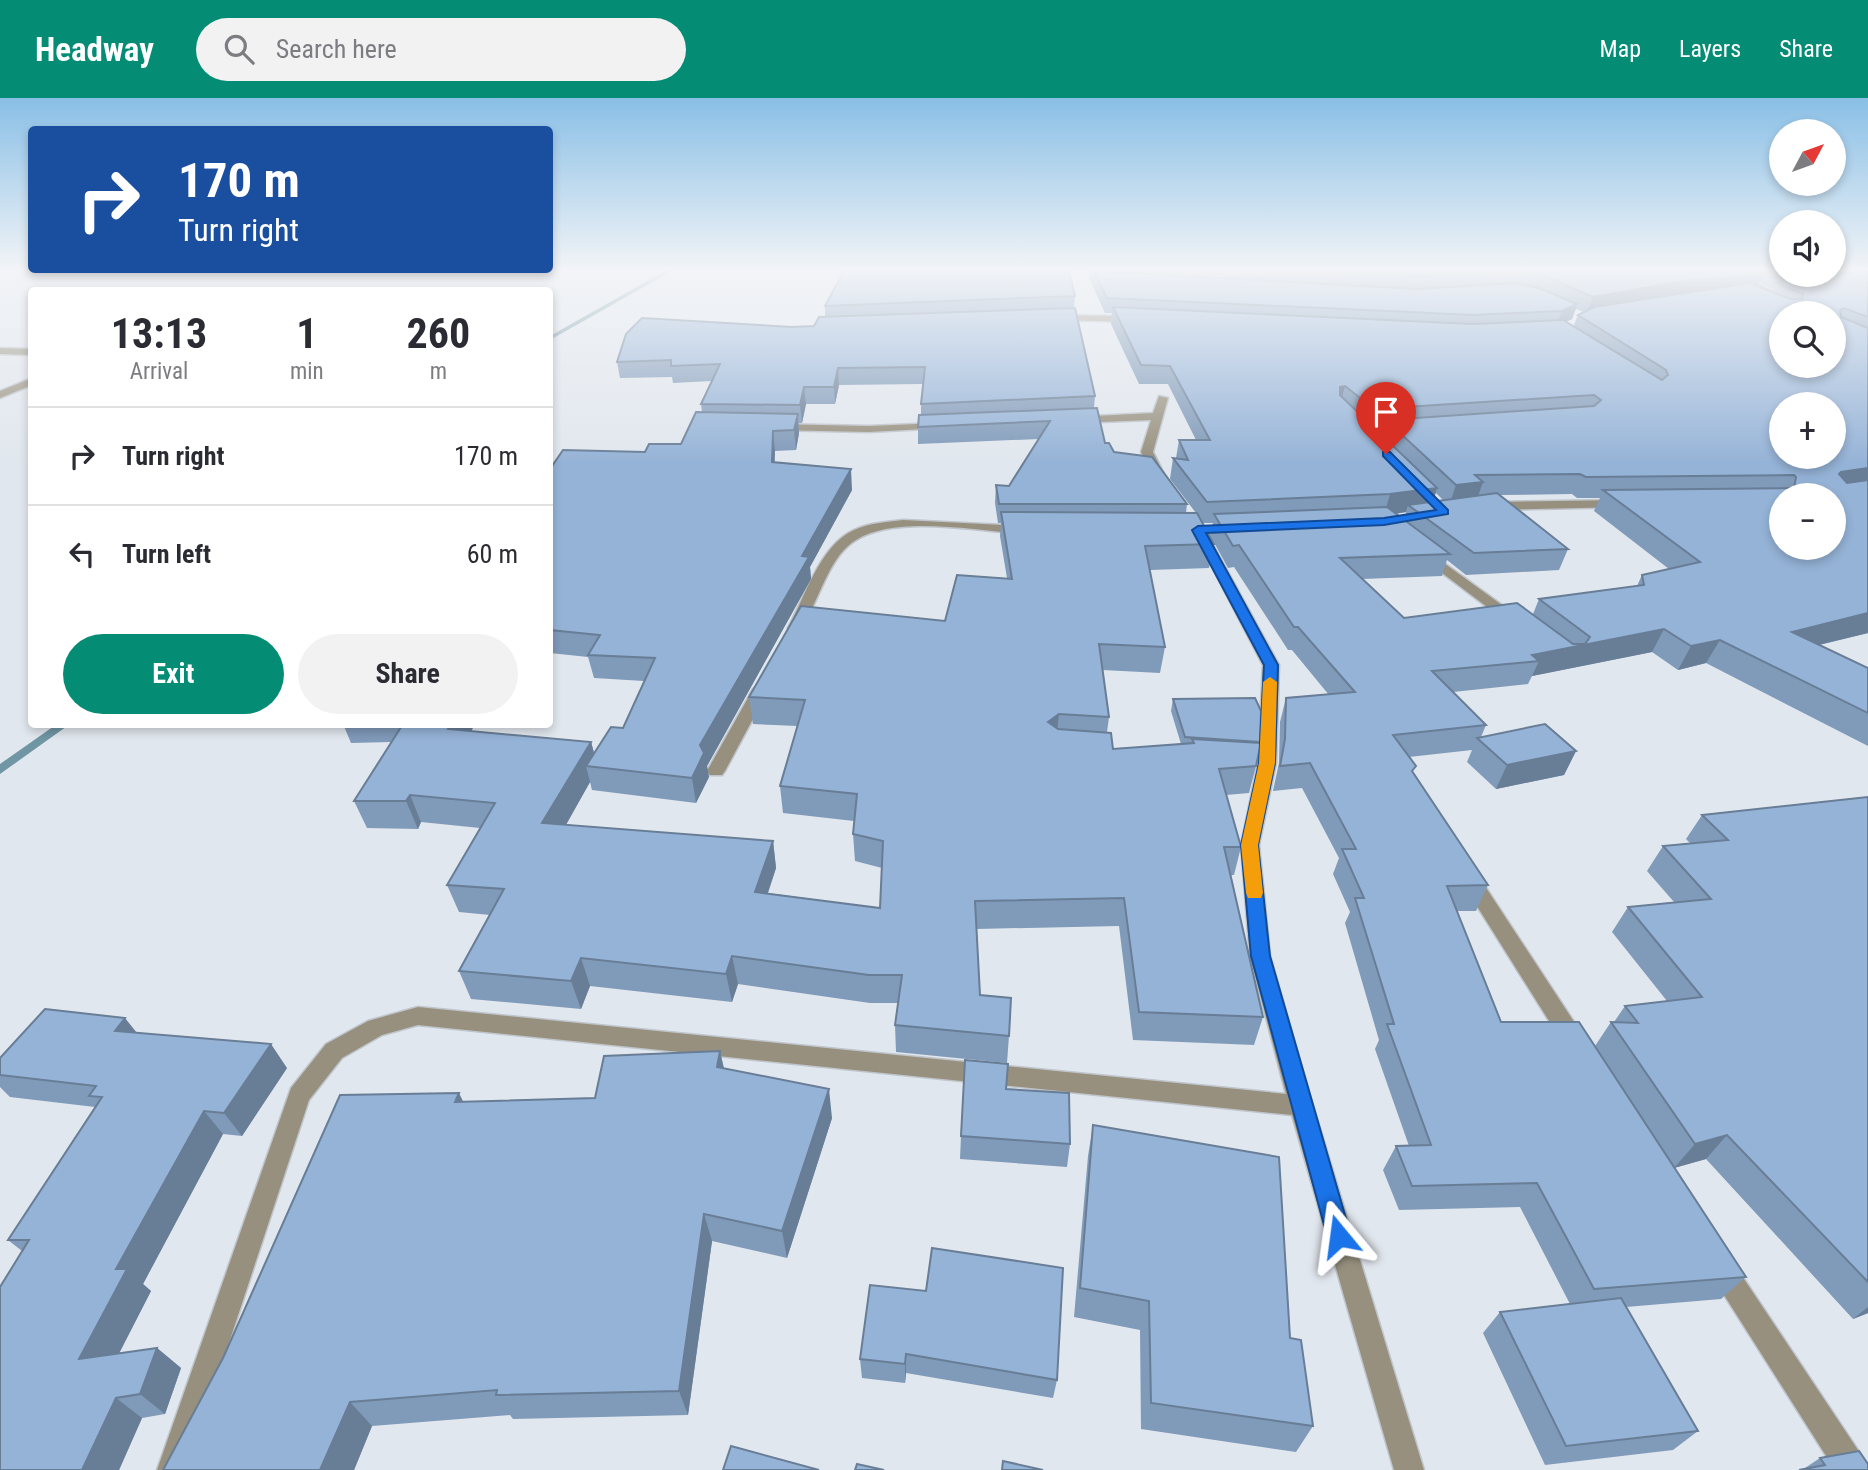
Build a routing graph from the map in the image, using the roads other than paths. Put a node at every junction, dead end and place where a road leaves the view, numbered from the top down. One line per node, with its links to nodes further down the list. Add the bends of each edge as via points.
1 (0, 351): 2 (street)
2 (28, 352)
3 (28, 383): 4 (street)
4 (0, 395)
5 (1066, 420): 8 (street, via 1161,407 1147,452)
6 (946, 426): 7 (street)
7 (765, 427)
8 (1176, 499)
9 (1628, 504): 10 (street)
10 (1471, 509)
11 (1196, 527): 20 (street, via 1271,665 1250,845 1260,956)
12 (1040, 531): 15 (street, via 907,523 860,530 842,543)
13 (1417, 547): 14 (street)
14 (1526, 629)
15 (789, 639)
16 (769, 675): 17 (street)
17 (716, 771)
18 (1460, 864): 19 (street)
19 (1589, 1063)
20 (1301, 1106): 22 (street, via 418,1016 376,1027 334,1051 299,1095); 23 (street)
21 (1710, 1251): 24 (street)
22 (172, 1470)
23 (1409, 1470)
24 (1853, 1470)

